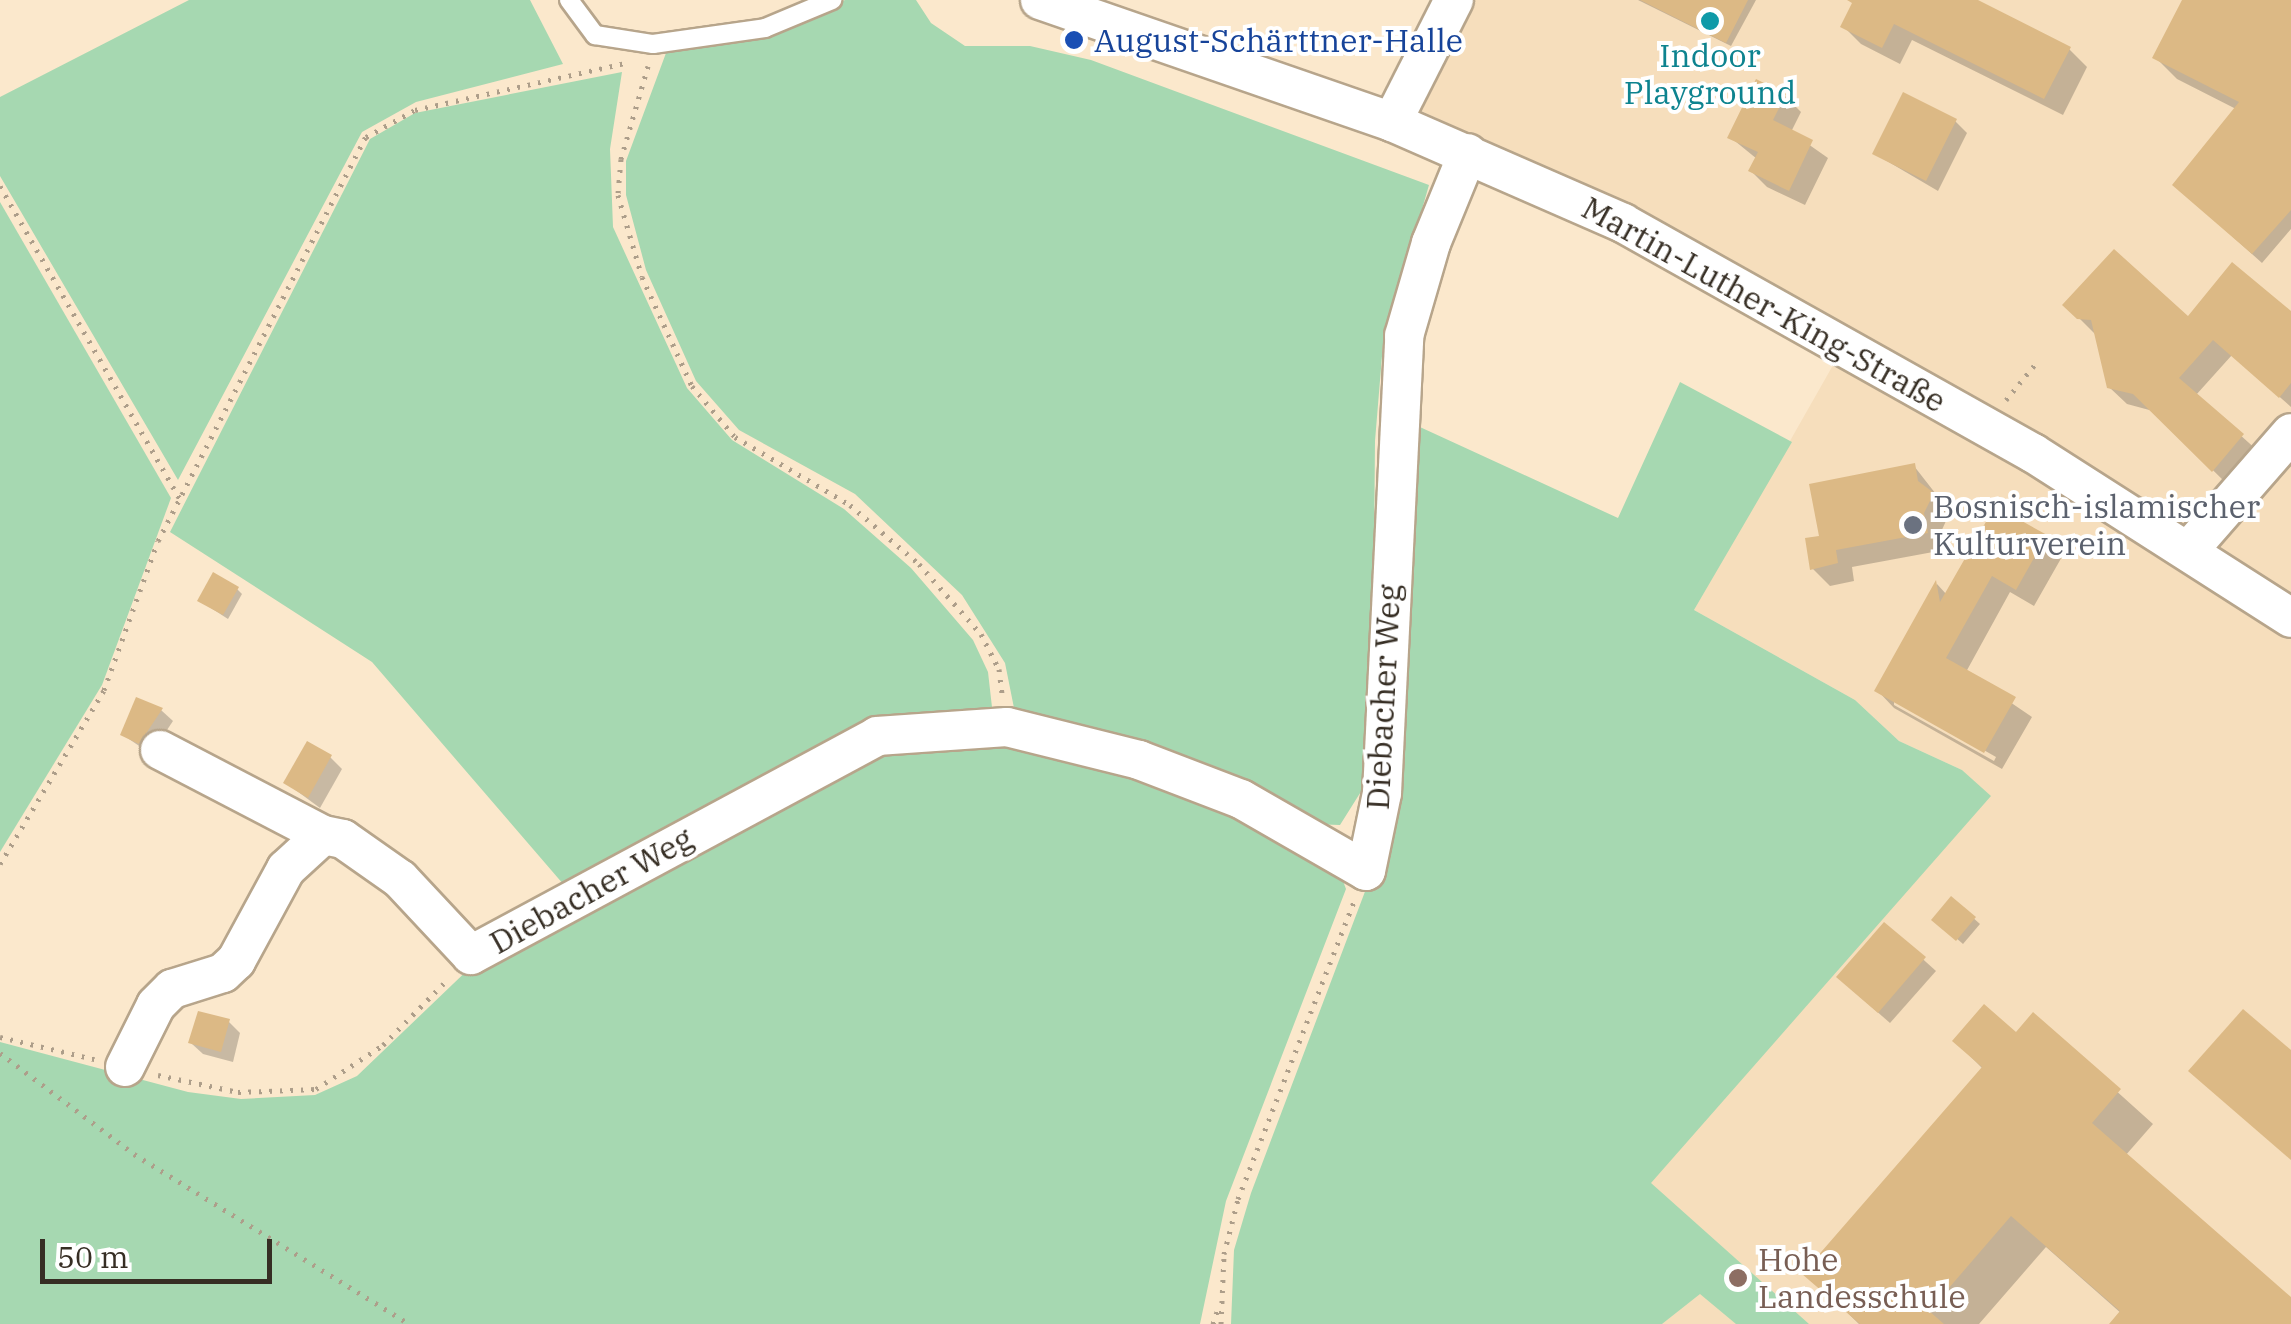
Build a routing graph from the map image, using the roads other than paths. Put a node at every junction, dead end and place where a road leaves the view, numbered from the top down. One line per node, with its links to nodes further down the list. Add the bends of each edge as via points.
1 (569, 0): 2 (lane, via 595,35 654,44 765,28)
2 (832, 0)
3 (1040, 0): 5 (street, Martin-Luther-King-Straße)
4 (1454, 0): 6 (street)
5 (1092, 11): 6 (street, Martin-Luther-King-Straße)
6 (1392, 122): 7 (street, Martin-Luther-King-Straße)
7 (1468, 153): 9 (street, Martin-Luther-King-Straße, via 1708,266); 12 (street, Diebacher Weg, via 1431,243 1404,336 1382,793 1366,871 1191,776 1007,728 876,736 471,955 400,879 343,839)
8 (2291, 433): 9 (street)
9 (2189, 550): 10 (street, Martin-Luther-King-Straße)
10 (2291, 618)
11 (160, 750): 12 (street, Diebacher Weg)
12 (323, 835): 13 (street, via 286,869 236,961 222,973 172,988 156,1004)
13 (125, 1066)

